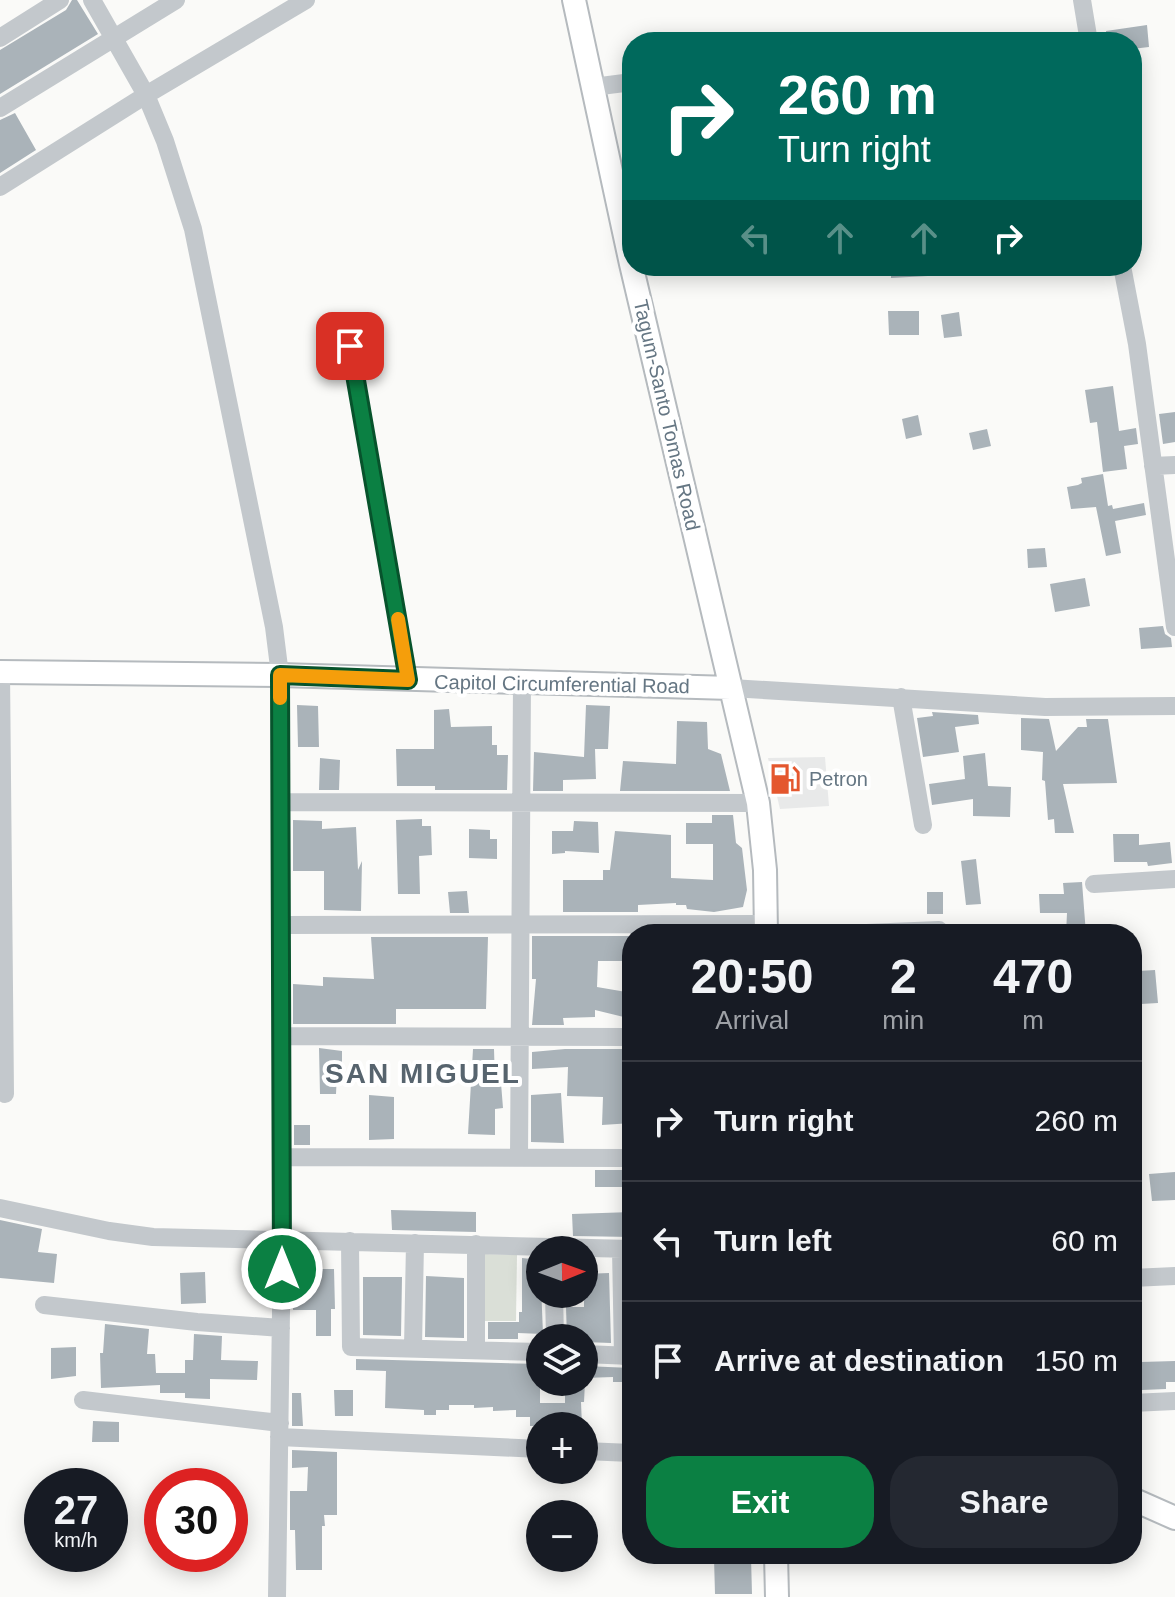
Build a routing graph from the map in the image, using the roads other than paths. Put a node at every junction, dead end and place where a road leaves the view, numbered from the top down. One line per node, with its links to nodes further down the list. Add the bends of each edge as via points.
1 (60, 0): 8 (street)
2 (92, 0): 9 (street)
3 (176, 0): 9 (street)
4 (306, 0): 12 (street)
5 (574, 0): 11 (main road, Tagum-Santo Tomas Road)
6 (1082, 0): 7 (street)
7 (1087, 32)
8 (0, 38)
9 (114, 38): 12 (street); 13 (street)
10 (622, 83): 11 (street)
11 (593, 87): 15 (main road, Tagum-Santo Tomas Road)
12 (146, 95): 14 (street); 24 (street, via 193,229)
13 (0, 108)
14 (0, 187)
15 (622, 219)
16 (635, 276): 27 (main road, Tagum-Santo Tomas Road)
17 (1124, 276): 20 (street)
18 (350, 346): 25 (street)
19 (1175, 465): 20 (street)
20 (1153, 466): 21 (street)
21 (1169, 527): 22 (street)
22 (1175, 627)
23 (0, 672): 24 (main road, Capitol Circumferential Road); 43 (street)
24 (280, 675): 25 (main road, Capitol Circumferential Road); 30 (street)
25 (408, 680): 26 (main road, Capitol Circumferential Road)
26 (522, 683): 27 (main road, Capitol Circumferential Road); 31 (street)
27 (731, 688): 28 (street); 32 (main road)
28 (901, 697): 29 (street, via 1045,707); 33 (street)
29 (1175, 706)
30 (281, 802): 31 (street); 38 (street)
31 (521, 803): 32 (street); 36 (street)
32 (758, 803): 37 (main road)
33 (923, 825)
34 (1175, 879): 35 (street)
35 (1094, 884)
36 (521, 924): 38 (street); 39 (street); 42 (street)
37 (766, 924)
38 (281, 925): 40 (street)
39 (622, 926)
40 (281, 1036): 42 (street); 44 (street)
41 (622, 1037): 42 (street)
42 (520, 1038): 45 (street)
43 (5, 1094)
44 (282, 1157): 45 (street); 48 (street)
45 (519, 1158): 46 (street)
46 (622, 1158)
47 (0, 1208): 48 (street, via 153,1237)
48 (282, 1240): 49 (street); 58 (street)
49 (350, 1241): 50 (street); 59 (street, via 351,1347)
50 (415, 1243): 51 (street); 59 (street)
51 (476, 1244): 52 (street); 60 (street)
52 (526, 1247)
53 (598, 1249): 54 (street)
54 (622, 1249)
55 (1175, 1276): 56 (street)
56 (1142, 1278)
57 (44, 1305): 58 (street)
58 (281, 1328): 67 (street)
59 (413, 1348): 60 (street)
60 (476, 1350): 61 (street)
61 (526, 1352)
62 (598, 1355): 63 (street)
63 (622, 1356)
64 (83, 1400): 67 (street)
65 (1175, 1401): 66 (street)
66 (1142, 1403)
67 (280, 1430): 68 (street); 74 (street)
68 (526, 1448)
69 (598, 1452): 70 (street)
70 (622, 1453)
71 (1142, 1503): 72 (main road)
72 (1175, 1518)
73 (776, 1564): 75 (main road)
74 (277, 1597)
75 (777, 1597)

